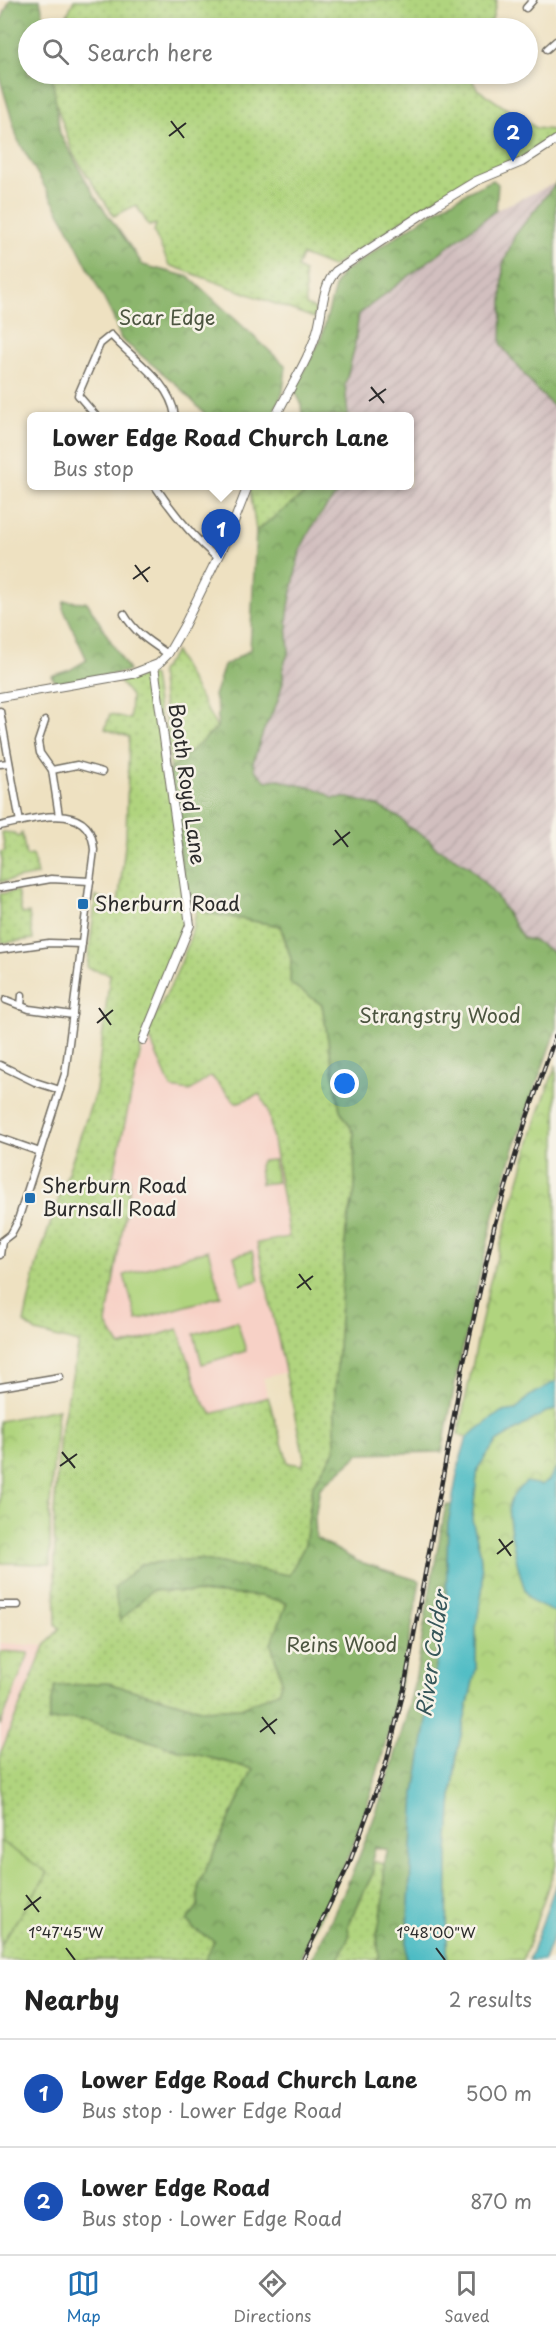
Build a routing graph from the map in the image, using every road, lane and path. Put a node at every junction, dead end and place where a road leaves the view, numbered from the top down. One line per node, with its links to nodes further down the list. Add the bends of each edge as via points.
1 (533, 0): 2 (street)
2 (526, 8)
3 (556, 40): 4 (street)
4 (547, 49)
5 (556, 140): 8 (street, via 522,162 476,181 336,271 326,289 314,340)
6 (92, 412): 7 (street, via 78,394 100,344 111,335 163,387)
7 (173, 412)
8 (278, 412)
9 (158, 490): 11 (street, via 175,515)
10 (246, 490): 11 (street)
11 (217, 558): 13 (street)
12 (124, 614): 13 (street, via 143,637)
13 (168, 654): 14 (street)
14 (154, 666): 15 (street, via 132,674); 33 (street, Booth Royd Lane, via 190,925)
15 (0, 697)
16 (0, 711): 18 (street)
17 (45, 721): 20 (street, via 38,742 40,753)
18 (9, 763): 19 (street); 23 (street)
19 (0, 764)
20 (52, 770): 21 (street, via 77,765); 22 (street)
21 (102, 772)
22 (59, 816): 23 (street); 25 (street, via 78,820 91,835 94,850)
23 (20, 822): 24 (street)
24 (0, 826)
25 (90, 881): 26 (street, via 51,879); 27 (street)
26 (0, 888)
27 (82, 944): 28 (street, via 50,943); 32 (street)
28 (0, 950)
29 (22, 995): 31 (street)
30 (6, 1000): 31 (street)
31 (21, 1006): 32 (street)
32 (73, 1016): 35 (street)
33 (143, 1040)
34 (0, 1065): 35 (street)
35 (60, 1090): 37 (street)
36 (0, 1138): 37 (street)
37 (40, 1152): 38 (street, via 17,1223)
38 (1, 1241): 39 (street)
39 (0, 1255)
40 (60, 1377): 41 (street)
41 (0, 1387)
42 (0, 1605): 43 (street)
43 (18, 1605)

